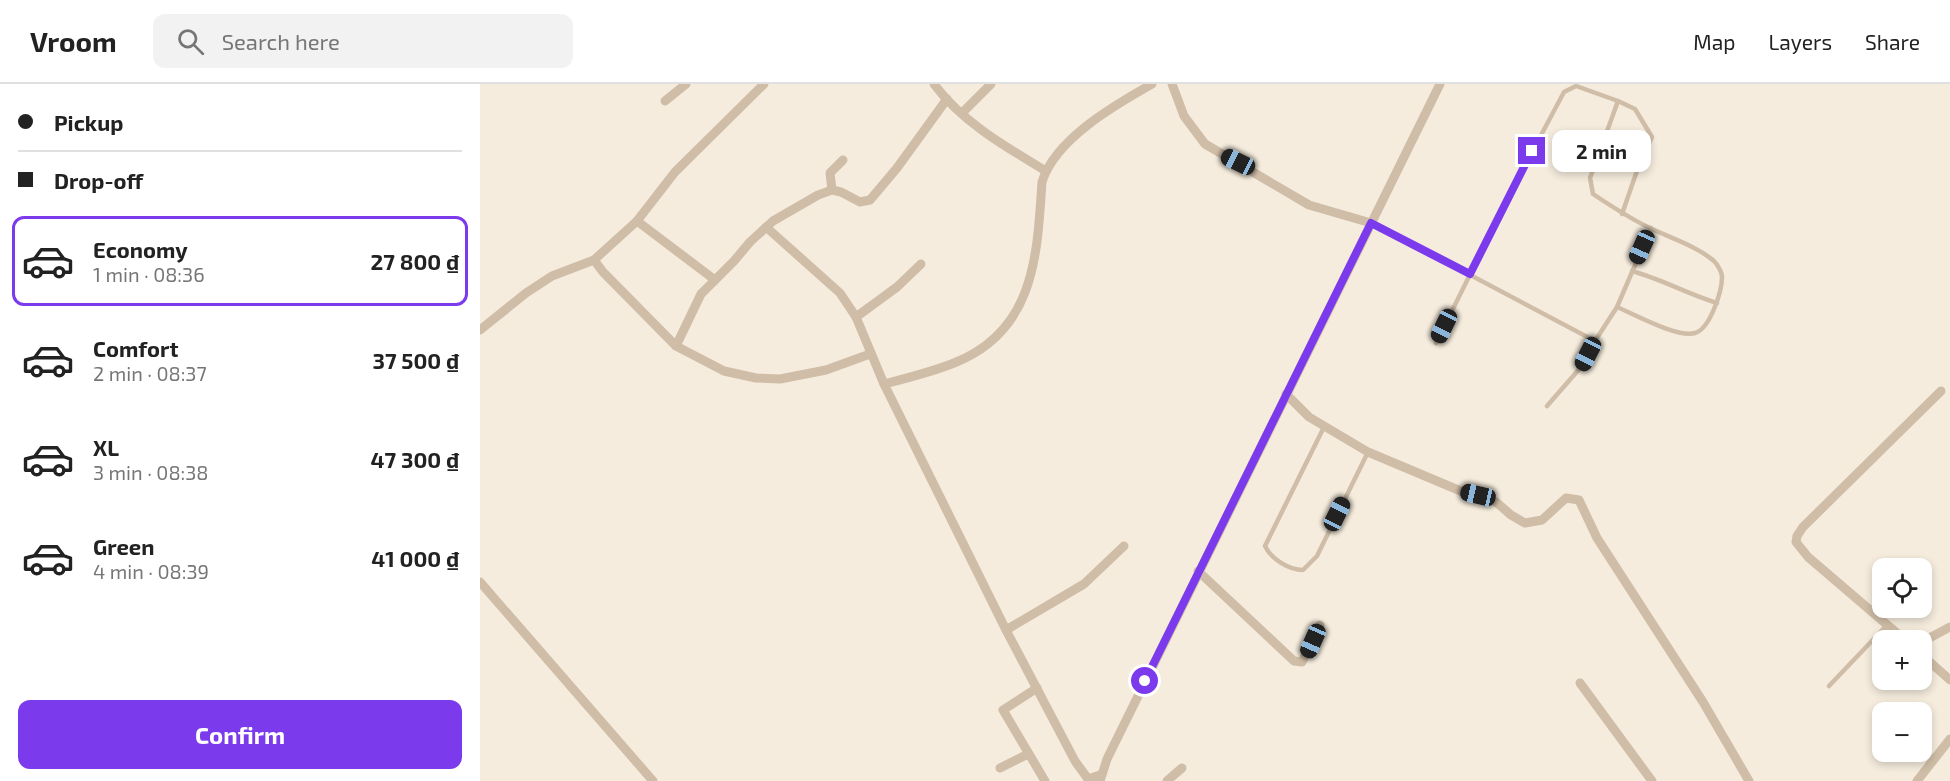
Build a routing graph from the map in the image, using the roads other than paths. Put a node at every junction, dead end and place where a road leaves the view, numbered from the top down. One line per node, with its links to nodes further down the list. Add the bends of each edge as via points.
1 (686, 84): 11 (street)
2 (764, 84): 18 (street, via 675,172)
3 (934, 84): 9 (street)
4 (990, 84): 13 (street)
5 (1152, 84): 15 (street, via 1088,125)
6 (1172, 84): 19 (street, via 1184,116 1205,144 1309,205)
7 (1440, 84): 19 (street)
8 (1566, 97): 10 (lane)
9 (947, 99): 13 (street); 16 (street, via 870,200 860,202)
10 (1560, 99): 12 (lane, via 1576,86); 25 (lane)
11 (665, 101)
12 (1617, 101): 17 (lane, via 1590,177 1593,194); 17 (lane, via 1635,109 1652,137)
13 (962, 113): 15 (street)
14 (843, 160): 16 (street, via 830,172)
15 (1046, 171): 35 (street, via 1036,260 1016,312 975,353)
16 (832, 190): 20 (street)
17 (1622, 214): 21 (lane)
18 (637, 221): 22 (street); 26 (street)
19 (1371, 223): 25 (lane); 37 (street)
20 (766, 227): 26 (street); 29 (street, via 840,293)
21 (1651, 228): 24 (lane); 27 (lane, via 1715,262 1722,275)
22 (594, 260): 30 (street, via 552,276); 33 (street)
23 (921, 264): 29 (street)
24 (1632, 271): 27 (lane); 28 (lane)
25 (1470, 274): 31 (lane); 32 (lane)
26 (715, 280): 33 (street, via 694,304)
27 (1717, 303): 28 (lane, via 1702,329 1694,334 1676,332)
28 (1617, 307): 31 (lane)
29 (856, 317): 34 (street)
30 (480, 330)
31 (1595, 340): 38 (lane, via 1581,367)
32 (1436, 343)
33 (676, 346): 34 (street, via 724,371 780,379 826,370)
34 (870, 354): 35 (street)
35 (884, 384): 47 (street)
36 (1941, 391): 45 (street, via 1803,527 1796,542)
37 (1286, 394): 39 (street); 42 (street)
38 (1547, 406)
39 (1324, 428): 40 (street); 40 (lane, via 1265,546 1272,557 1289,567 1303,570 1317,556)
40 (1368, 452): 64 (street, via 1496,502 1525,524 1542,520 1566,498 1579,500 1597,538)
41 (1124, 546): 47 (street, via 1084,584)
42 (1198, 571): 44 (street, via 1294,662 1302,662 1306,657); 59 (street)
43 (480, 582): 60 (street)
44 (1320, 625)
45 (1887, 625): 48 (street); 53 (lane)
46 (1950, 627): 49 (street)
47 (1006, 630): 54 (street)
48 (1893, 630)
49 (1932, 637)
50 (1932, 664): 51 (street)
51 (1950, 680)
52 (1580, 683): 63 (street)
53 (1829, 686)
54 (1037, 688): 56 (street, via 1003,710); 59 (street, via 1082,772 1088,779)
55 (1950, 739): 65 (street)
56 (1028, 754): 57 (street); 61 (street)
57 (1000, 768)
58 (1182, 768): 62 (street)
59 (1100, 778)
60 (653, 781)
61 (1045, 781)
62 (1167, 781)
63 (1652, 781)
64 (1749, 781)
65 (1917, 781)

